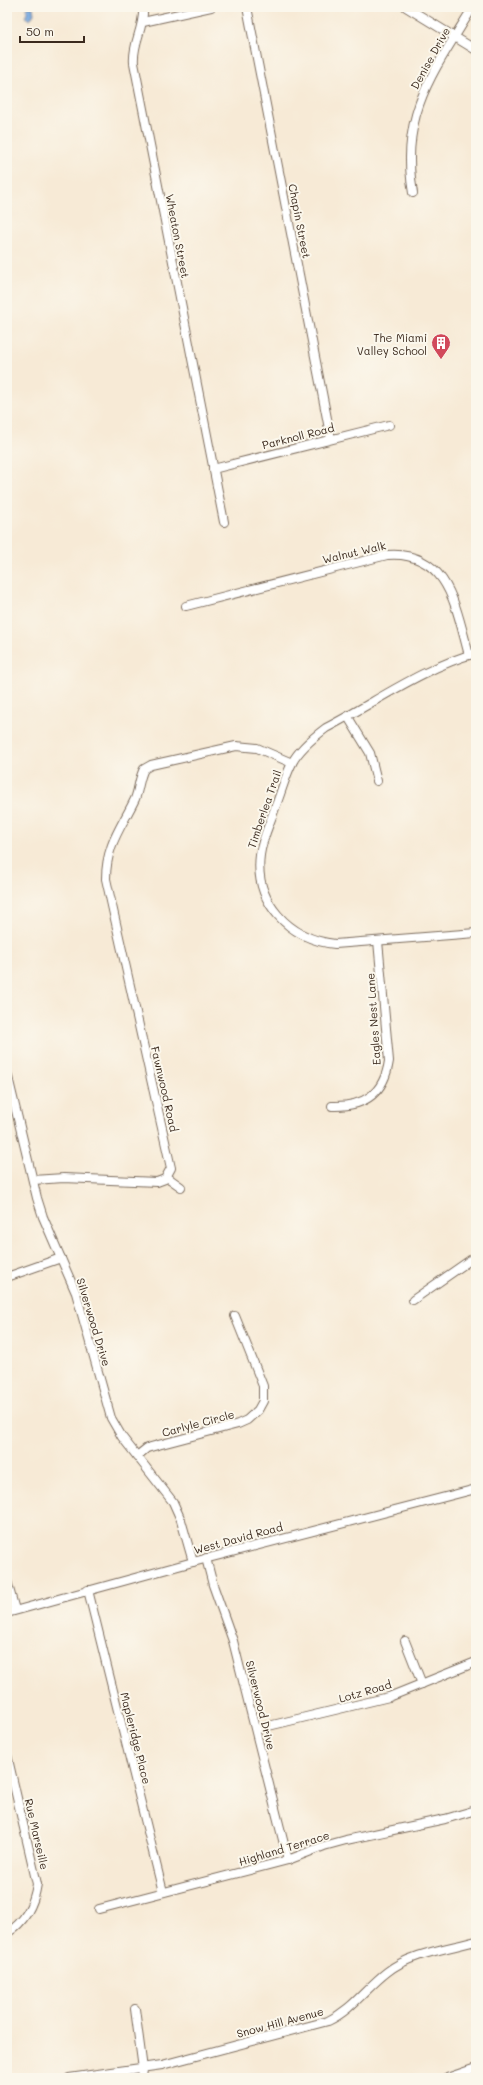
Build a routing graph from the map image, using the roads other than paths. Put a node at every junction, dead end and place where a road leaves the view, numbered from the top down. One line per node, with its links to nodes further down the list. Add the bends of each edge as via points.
1 (143, 7): 6 (street, Wheaton Street)
2 (211, 7): 6 (street)
3 (247, 7): 11 (street, Chapin Street)
4 (406, 7): 7 (street)
5 (473, 7): 7 (street, Denise Drive)
6 (143, 22): 12 (street, Wheaton Street, via 134,48 134,63)
7 (454, 36): 8 (street); 9 (street, Denise Drive, via 426,86 412,125 409,162)
8 (476, 50)
9 (413, 193)
10 (389, 425): 11 (street, Parknoll Road)
11 (331, 439): 12 (street, Parknoll Road)
12 (213, 469): 13 (street, Wheaton Street)
13 (224, 522)
14 (186, 606): 15 (street, Walnut Walk, via 387,555 406,555 428,564 444,580 451,592)
15 (473, 654): 16 (street, Timberlea Trail, via 418,676)
16 (348, 717): 17 (street, Timberlea Trail, via 315,737); 18 (street, via 370,753)
17 (292, 763): 20 (street, Timberlea Trail, via 260,855 261,883 267,901 284,923 309,939 335,944); 23 (street, Fawnwood Road, via 256,748 236,746 147,766 141,775 135,798 113,838 109,851 107,892 171,1163)
18 (377, 781)
19 (476, 933): 20 (street, Timberlea Trail)
20 (378, 941): 22 (street, Eagles Nest Lane, via 389,1061 387,1071 378,1090 365,1100 345,1107)
21 (7, 1073): 24 (street, Silverwood Drive)
22 (332, 1106)
23 (167, 1178): 24 (street, via 157,1182 64,1178); 25 (street)
24 (33, 1180): 27 (street, Silverwood Drive, via 43,1217)
25 (180, 1187)
26 (476, 1256): 29 (street)
27 (61, 1258): 28 (street); 31 (street, Silverwood Drive, via 81,1309 111,1418 122,1438)
28 (7, 1277)
29 (413, 1300)
30 (234, 1316): 31 (street, Carlyle Circle, via 263,1386 263,1401 258,1410 247,1420 147,1448)
31 (137, 1456): 34 (street, Silverwood Drive, via 175,1506)
32 (476, 1489): 33 (street, West David Road)
33 (206, 1558): 34 (street, West David Road); 42 (street, Silverwood Drive, via 234,1641)
34 (193, 1562): 36 (street, West David Road)
35 (7, 1581): 37 (street)
36 (88, 1590): 37 (street, West David Road); 46 (street, Mapleridge Place)
37 (15, 1610): 38 (street, West David Road)
38 (7, 1613)
39 (404, 1641): 41 (street)
40 (476, 1662): 41 (street, Lotz Road)
41 (422, 1684): 42 (street, Lotz Road, via 368,1704)
42 (256, 1729): 45 (street, Silverwood Drive)
43 (7, 1755): 48 (street, Rue Marseille, via 36,1884 24,1918 18,1926)
44 (476, 1810): 45 (street, Highland Terrace, via 324,1846)
45 (288, 1860): 46 (street, Highland Terrace)
46 (163, 1892): 47 (street, Highland Terrace)
47 (99, 1909)
48 (7, 1933)
49 (476, 1941): 52 (street, Snow Hill Avenue, via 394,1966 345,2012 328,2021)
50 (135, 2009): 52 (street)
51 (476, 2068): 53 (street)
52 (143, 2074): 54 (street, Snow Hill Avenue)
53 (458, 2076): 55 (street)
54 (69, 2078)
55 (447, 2078)

